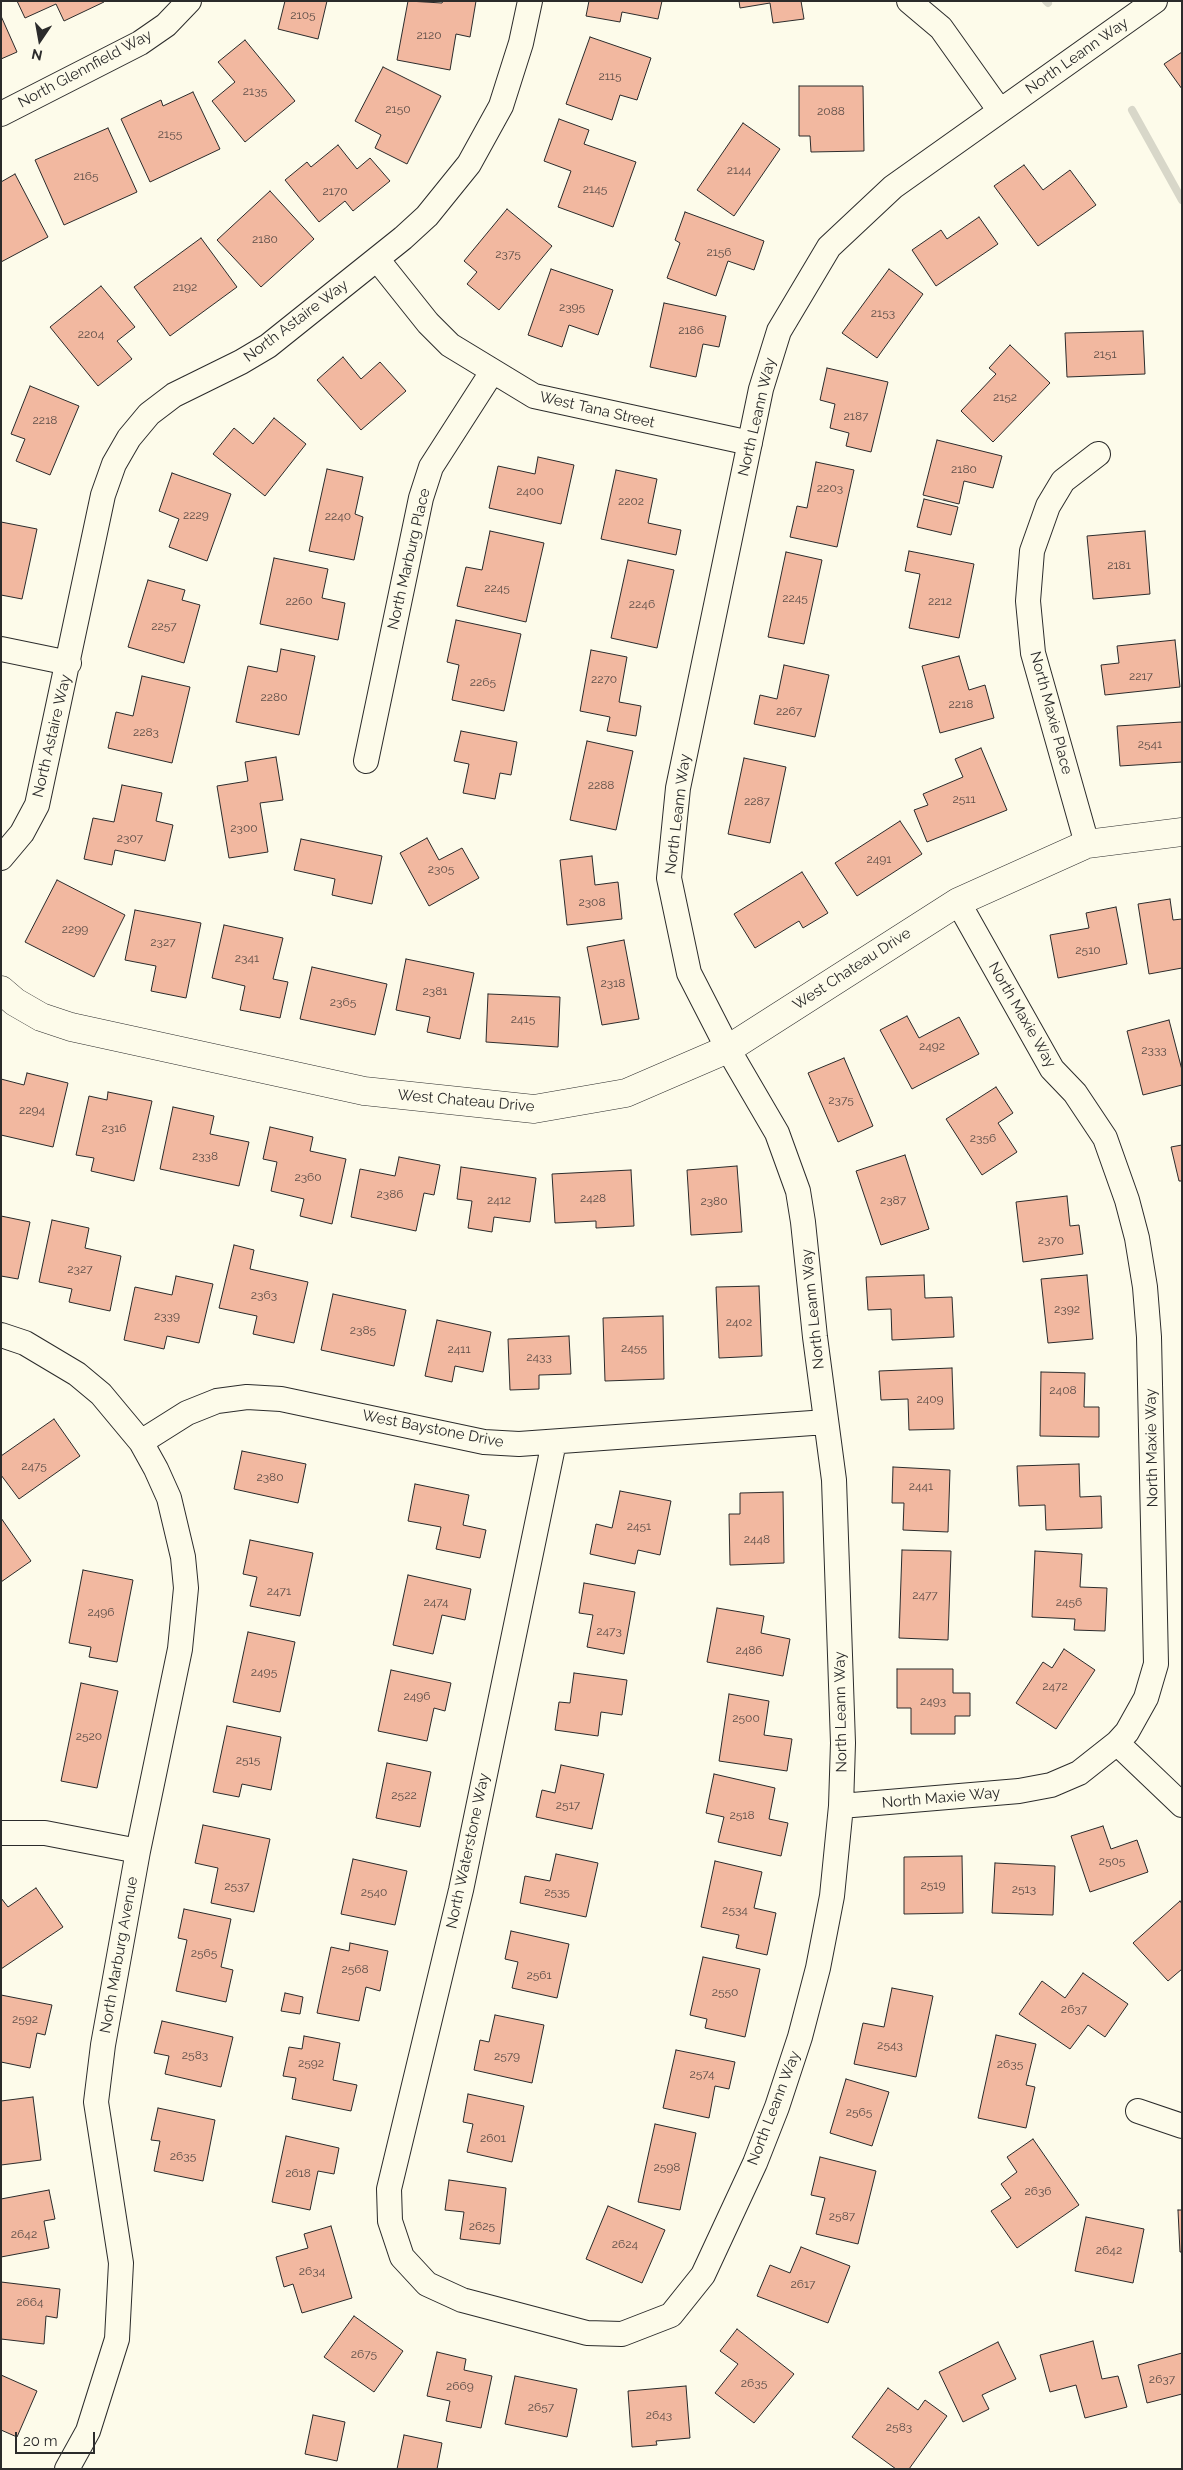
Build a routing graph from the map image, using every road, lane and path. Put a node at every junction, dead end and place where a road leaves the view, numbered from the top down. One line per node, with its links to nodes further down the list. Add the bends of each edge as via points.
1 (189, 1): 6 (street, North Glennfield Way, via 166,25 140,43)
2 (530, 1): 7 (street, North Astaire Way, via 512,75 482,143 428,216)
3 (909, 1): 5 (street, via 941,28)
4 (1154, 1): 5 (street, North Leann Way)
5 (1000, 111): 9 (street, North Leann Way, via 893,187 829,247 779,331 761,389)
6 (1, 114)
7 (377, 259): 8 (street, West Tana Street, via 428,323 450,345); 12 (street, North Astaire Way, via 268,346 174,395 150,414 129,438 114,464 104,495)
8 (492, 372): 9 (street, West Tana Street, via 534,396); 13 (street, North Marburg Place, via 431,467 421,498)
9 (750, 443): 19 (street, North Leann Way, via 678,788 669,878 689,972)
10 (1098, 454): 15 (street, North Maxie Place, via 1063,480 1048,506 1032,551 1028,600 1033,654)
11 (1, 649): 12 (street, North Astaire Way)
12 (68, 662): 16 (street, North Astaire Way, via 37,805 22,832)
13 (366, 761)
14 (1182, 832): 15 (street, West Chateau Drive)
15 (1087, 844): 17 (street, West Chateau Drive)
16 (1, 858)
17 (958, 902): 19 (street, West Chateau Drive); 24 (street, North Maxie Way, via 1052,1069 1075,1093 1105,1138 1120,1175 1137,1238 1149,1337 1156,1664 1146,1698)
18 (1, 990): 19 (street, West Chateau Drive, via 41,1017 72,1027 364,1091 534,1109 626,1093)
19 (728, 1049): 21 (street, North Leann Way, via 777,1133 798,1191)
20 (1, 1335): 22 (street, North Marburg Avenue, via 25,1343 77,1374 101,1394)
21 (826, 1422): 23 (street, West Baystone Drive); 26 (street, North Leann Way, via 836,1510 843,1743)
22 (141, 1442): 23 (street, West Baystone Drive, via 187,1413 217,1401 247,1397 281,1399 484,1442); 28 (street, North Marburg Avenue, via 169,1498 184,1557 186,1588 180,1649)
23 (554, 1442): 31 (street, North Waterstone Way, via 461,1890 389,2189 390,2221)
24 (1117, 1743): 25 (street); 26 (street, North Maxie Way, via 1079,1773 1051,1785 1019,1791)
25 (1182, 1805)
26 (841, 1806): 31 (street, North Leann Way, via 832,1896 818,1968 777,2107 703,2275 671,2315 622,2334 587,2333 462,2300 428,2284)
27 (1, 1833): 28 (street, via 45,1833)
28 (138, 1851): 32 (street, North Marburg Avenue, via 96,2102 121,2263 118,2339 88,2431)
29 (1138, 2111): 30 (street)
30 (1182, 2126)
31 (402, 2257)
32 (67, 2469)

